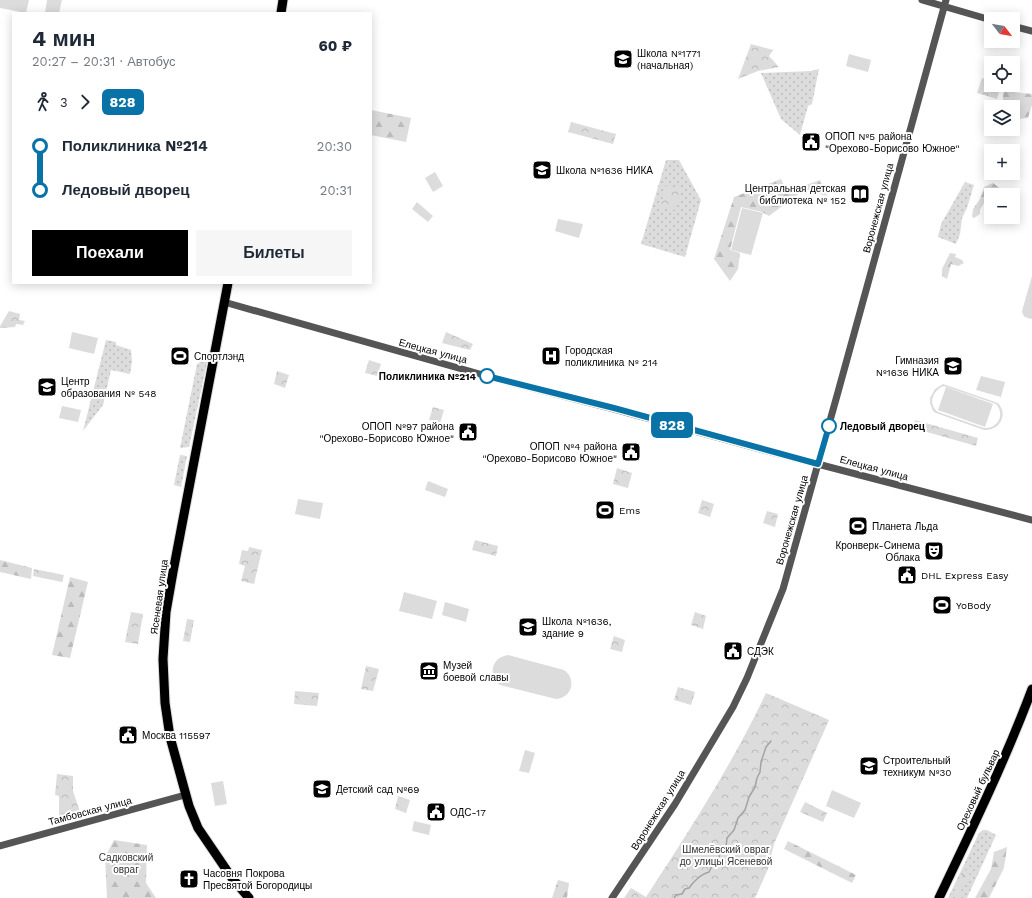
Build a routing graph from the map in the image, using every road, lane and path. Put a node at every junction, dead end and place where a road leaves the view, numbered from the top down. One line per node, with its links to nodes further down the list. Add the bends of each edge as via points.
1 (283, 0): 4 (main road)
2 (922, 0): 3 (street)
3 (945, 3): 5 (street); 10 (street, Воронежская улица)
4 (281, 12)
5 (984, 17)
6 (1020, 28): 7 (street)
7 (1032, 31)
8 (228, 284): 9 (main road, Ясеневая улица)
9 (224, 302): 10 (street, Елецкая улица, via 487,376); 13 (main road, Ясеневая улица, via 177,548 164,634 163,666 167,717)
10 (818, 464): 11 (street, Елецкая улица); 16 (street, Воронежская улица, via 783,589 740,693 672,808)
11 (1032, 520)
12 (1032, 689): 17 (main road, Ореховый бульвар, via 1016,732)
13 (185, 794): 14 (street, Тамбовская улица); 15 (main road, Ясеневая улица, via 198,828)
14 (0, 846)
15 (249, 898)
16 (612, 898)
17 (938, 898)

